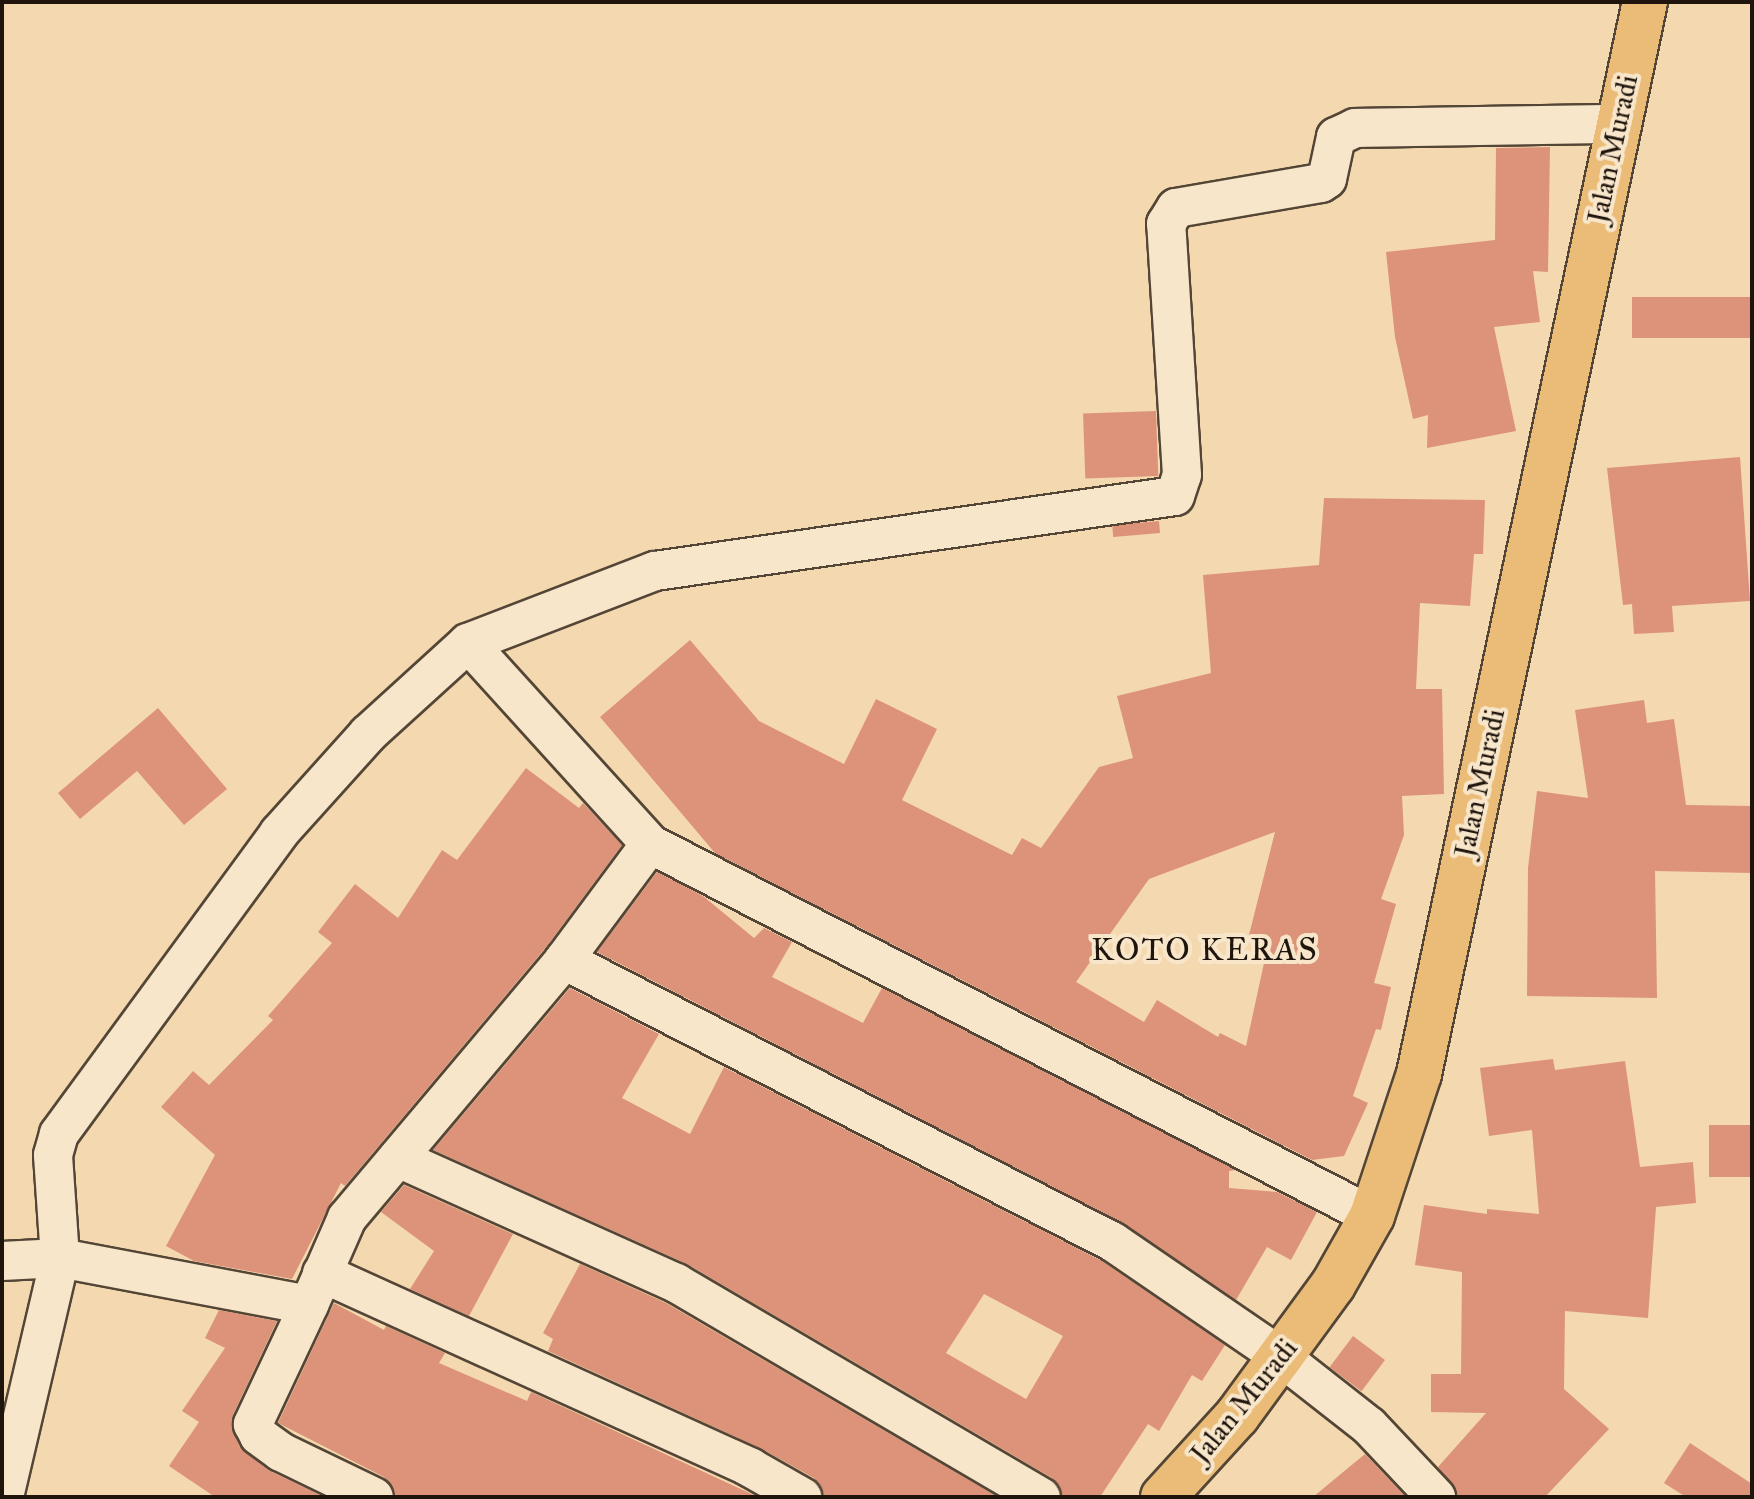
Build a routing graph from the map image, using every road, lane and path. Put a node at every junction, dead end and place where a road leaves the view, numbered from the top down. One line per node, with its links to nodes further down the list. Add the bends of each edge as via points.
1 (1645, 2): 2 (highway, Jalan Muradi)
2 (1618, 124): 3 (street, via 1355,128 1336,137 1327,179 1321,183 1176,208 1166,224 1182,475 1175,496 655,571); 7 (highway, Jalan Muradi, via 1419,1074)
3 (468, 643): 4 (street); 8 (street, via 368,734 279,833 59,1134 53,1155)
4 (650, 844): 5 (street); 7 (street)
5 (564, 960): 6 (street); 11 (street, via 1113,1242)
6 (398, 1158): 10 (street, via 347,1218); 15 (street, via 676,1283)
7 (1372, 1216): 11 (highway, Jalan Muradi, via 1333,1285)
8 (60, 1258): 9 (street); 10 (street); 12 (street)
9 (2, 1261)
10 (316, 1289): 13 (street, via 253,1424 259,1436 281,1452); 14 (street, via 751,1468)
11 (1281, 1357): 16 (highway, Jalan Muradi, via 1237,1416); 17 (street, via 1369,1426)
12 (4, 1497)
13 (374, 1497)
14 (802, 1497)
15 (1041, 1497)
16 (1163, 1497)
17 (1436, 1497)

